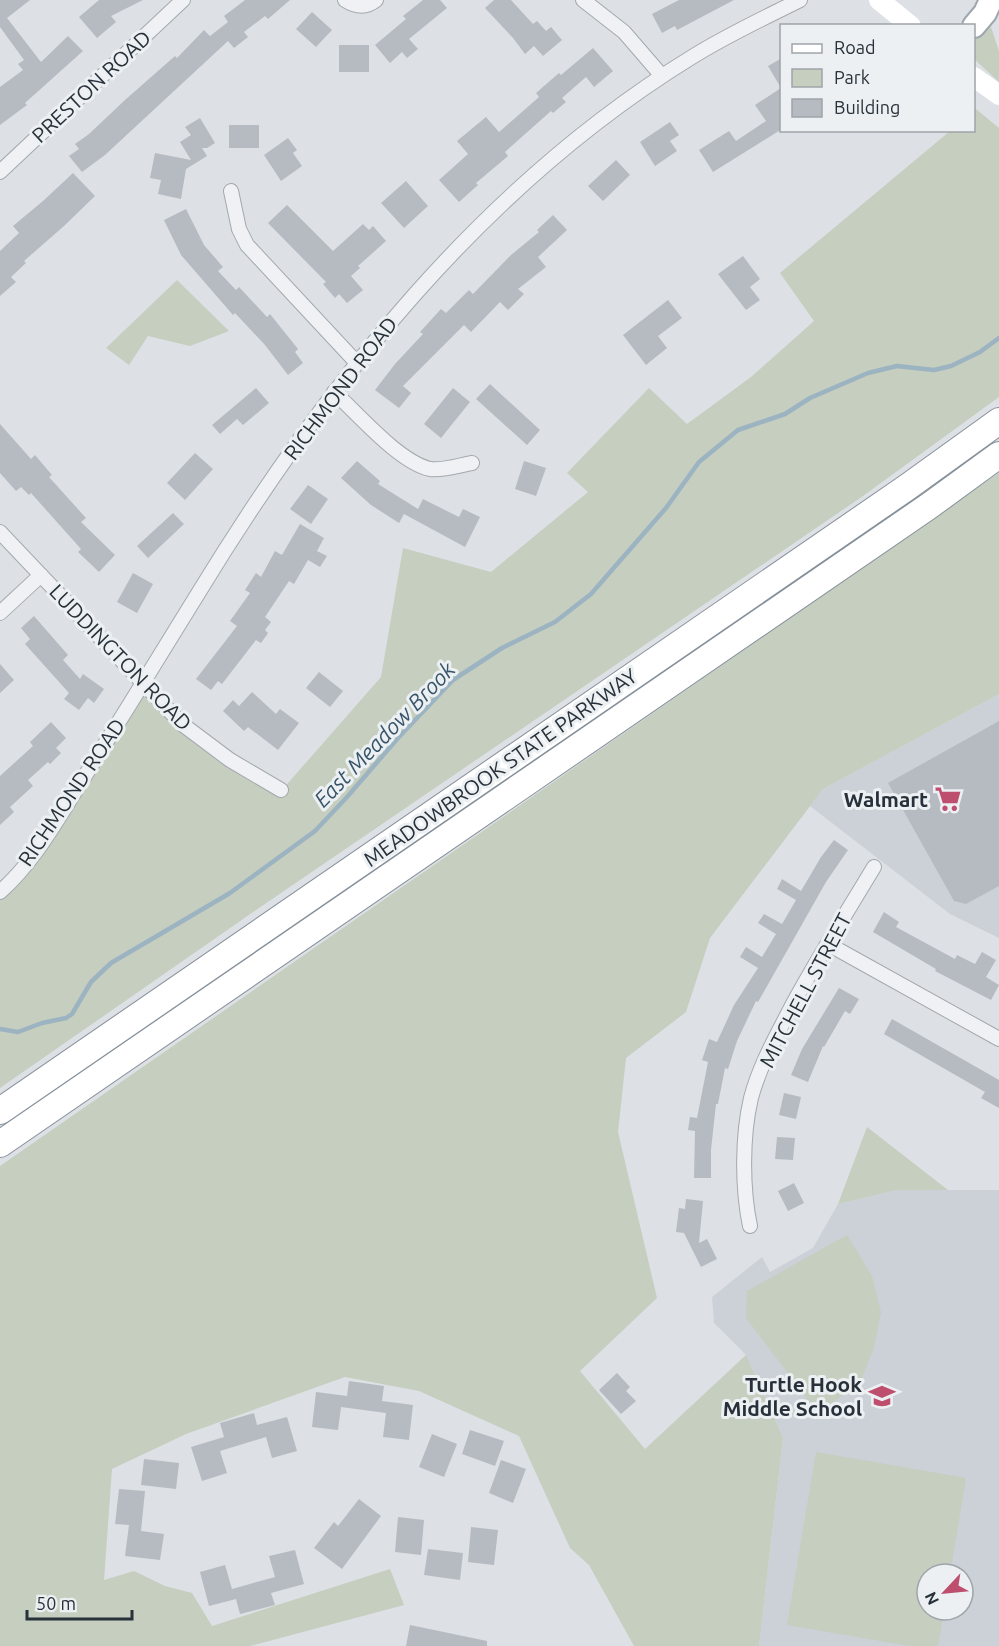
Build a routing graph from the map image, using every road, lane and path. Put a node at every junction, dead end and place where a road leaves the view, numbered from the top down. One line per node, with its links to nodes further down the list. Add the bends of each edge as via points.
1 (183, 0): 13 (street, PRESTON ROAD)
2 (345, 0): 3 (street, via 359,6)
3 (376, 0)
4 (583, 0): 10 (street, via 624,32)
5 (800, 0): 10 (street, RICHMOND ROAD)
6 (879, 0): 8 (main road)
7 (991, 0): 9 (main road)
8 (909, 24)
9 (975, 25)
10 (662, 76): 15 (street, RICHMOND ROAD, via 544,166 476,229 409,299)
11 (975, 78): 12 (main road)
12 (999, 95)
13 (0, 172)
14 (231, 191): 15 (street, via 239,229 247,245)
15 (357, 363): 16 (street, RICHMOND ROAD)
16 (334, 392): 19 (street, via 411,461 429,469); 23 (street, RICHMOND ROAD, via 229,542)
17 (999, 421): 29 (highway, MEADOWBROOK STATE PARKWAY)
18 (999, 456): 30 (highway, MEADOWBROOK STATE PARKWAY)
19 (472, 464)
20 (0, 532): 21 (street, LUDDINGTON ROAD)
21 (41, 575): 22 (street); 23 (street, LUDDINGTON ROAD)
22 (0, 613)
23 (143, 684): 24 (street, LUDDINGTON ROAD, via 190,730 230,760); 26 (street, RICHMOND ROAD, via 38,849)
24 (281, 790)
25 (874, 867): 27 (street, MITCHELL STREET)
26 (0, 892)
27 (828, 944): 28 (street); 31 (street, MITCHELL STREET, via 772,1044 751,1100 745,1151)
28 (999, 1039)
29 (0, 1111)
30 (0, 1144)
31 (750, 1226)

